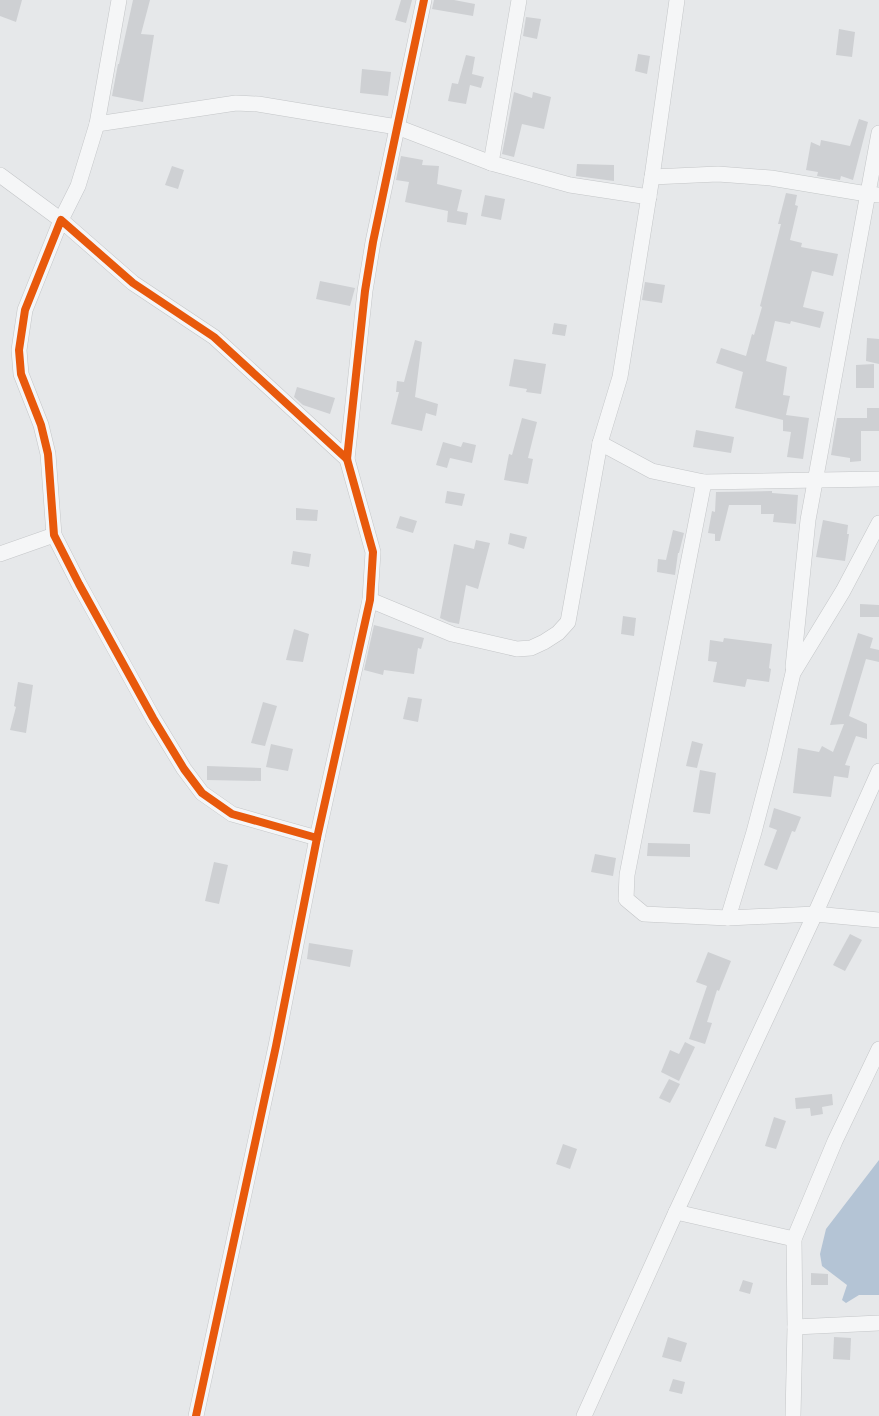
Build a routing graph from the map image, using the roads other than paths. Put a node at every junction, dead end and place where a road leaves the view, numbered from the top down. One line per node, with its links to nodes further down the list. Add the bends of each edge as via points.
1 (424, 0): 6 (street)
2 (519, 0): 8 (street)
3 (677, 0): 10 (street)
4 (116, 3): 5 (street)
5 (97, 124): 6 (street, via 236,103); 13 (street, via 78,186)
6 (397, 127): 8 (street); 15 (street, via 365,291)
7 (879, 133): 11 (street)
8 (491, 163): 12 (street, via 570,185)
9 (0, 176): 13 (street)
10 (652, 177): 11 (street, via 718,174 771,178); 12 (street)
11 (873, 194): 16 (street)
12 (649, 197): 14 (street, via 620,377)
13 (62, 220): 15 (street, via 133,283 214,337); 20 (street, via 25,310 19,350 21,374 48,454)
14 (600, 443): 18 (street, via 652,471); 22 (street, via 568,622 558,633 531,648 517,649 452,634)
15 (347, 459): 22 (street, via 373,552)
16 (815, 479): 17 (street); 18 (street); 23 (street)
17 (879, 479)
18 (704, 482): 27 (street, via 627,875 626,899 644,915)
19 (879, 523): 23 (street)
20 (54, 535): 21 (street); 25 (street, via 153,718 202,793 232,814)
21 (0, 554)
22 (370, 600): 25 (street)
23 (793, 673): 27 (street, via 754,832)
24 (879, 771): 26 (street)
25 (317, 838): 34 (street)
26 (815, 914): 27 (street); 28 (street); 30 (street)
27 (728, 918)
28 (879, 920)
29 (879, 1049): 31 (street, via 834,1141)
30 (676, 1212): 31 (street); 35 (street)
31 (794, 1239): 33 (street)
32 (879, 1323): 33 (street)
33 (795, 1327): 36 (street)
34 (196, 1416)
35 (584, 1416)
36 (793, 1416)

